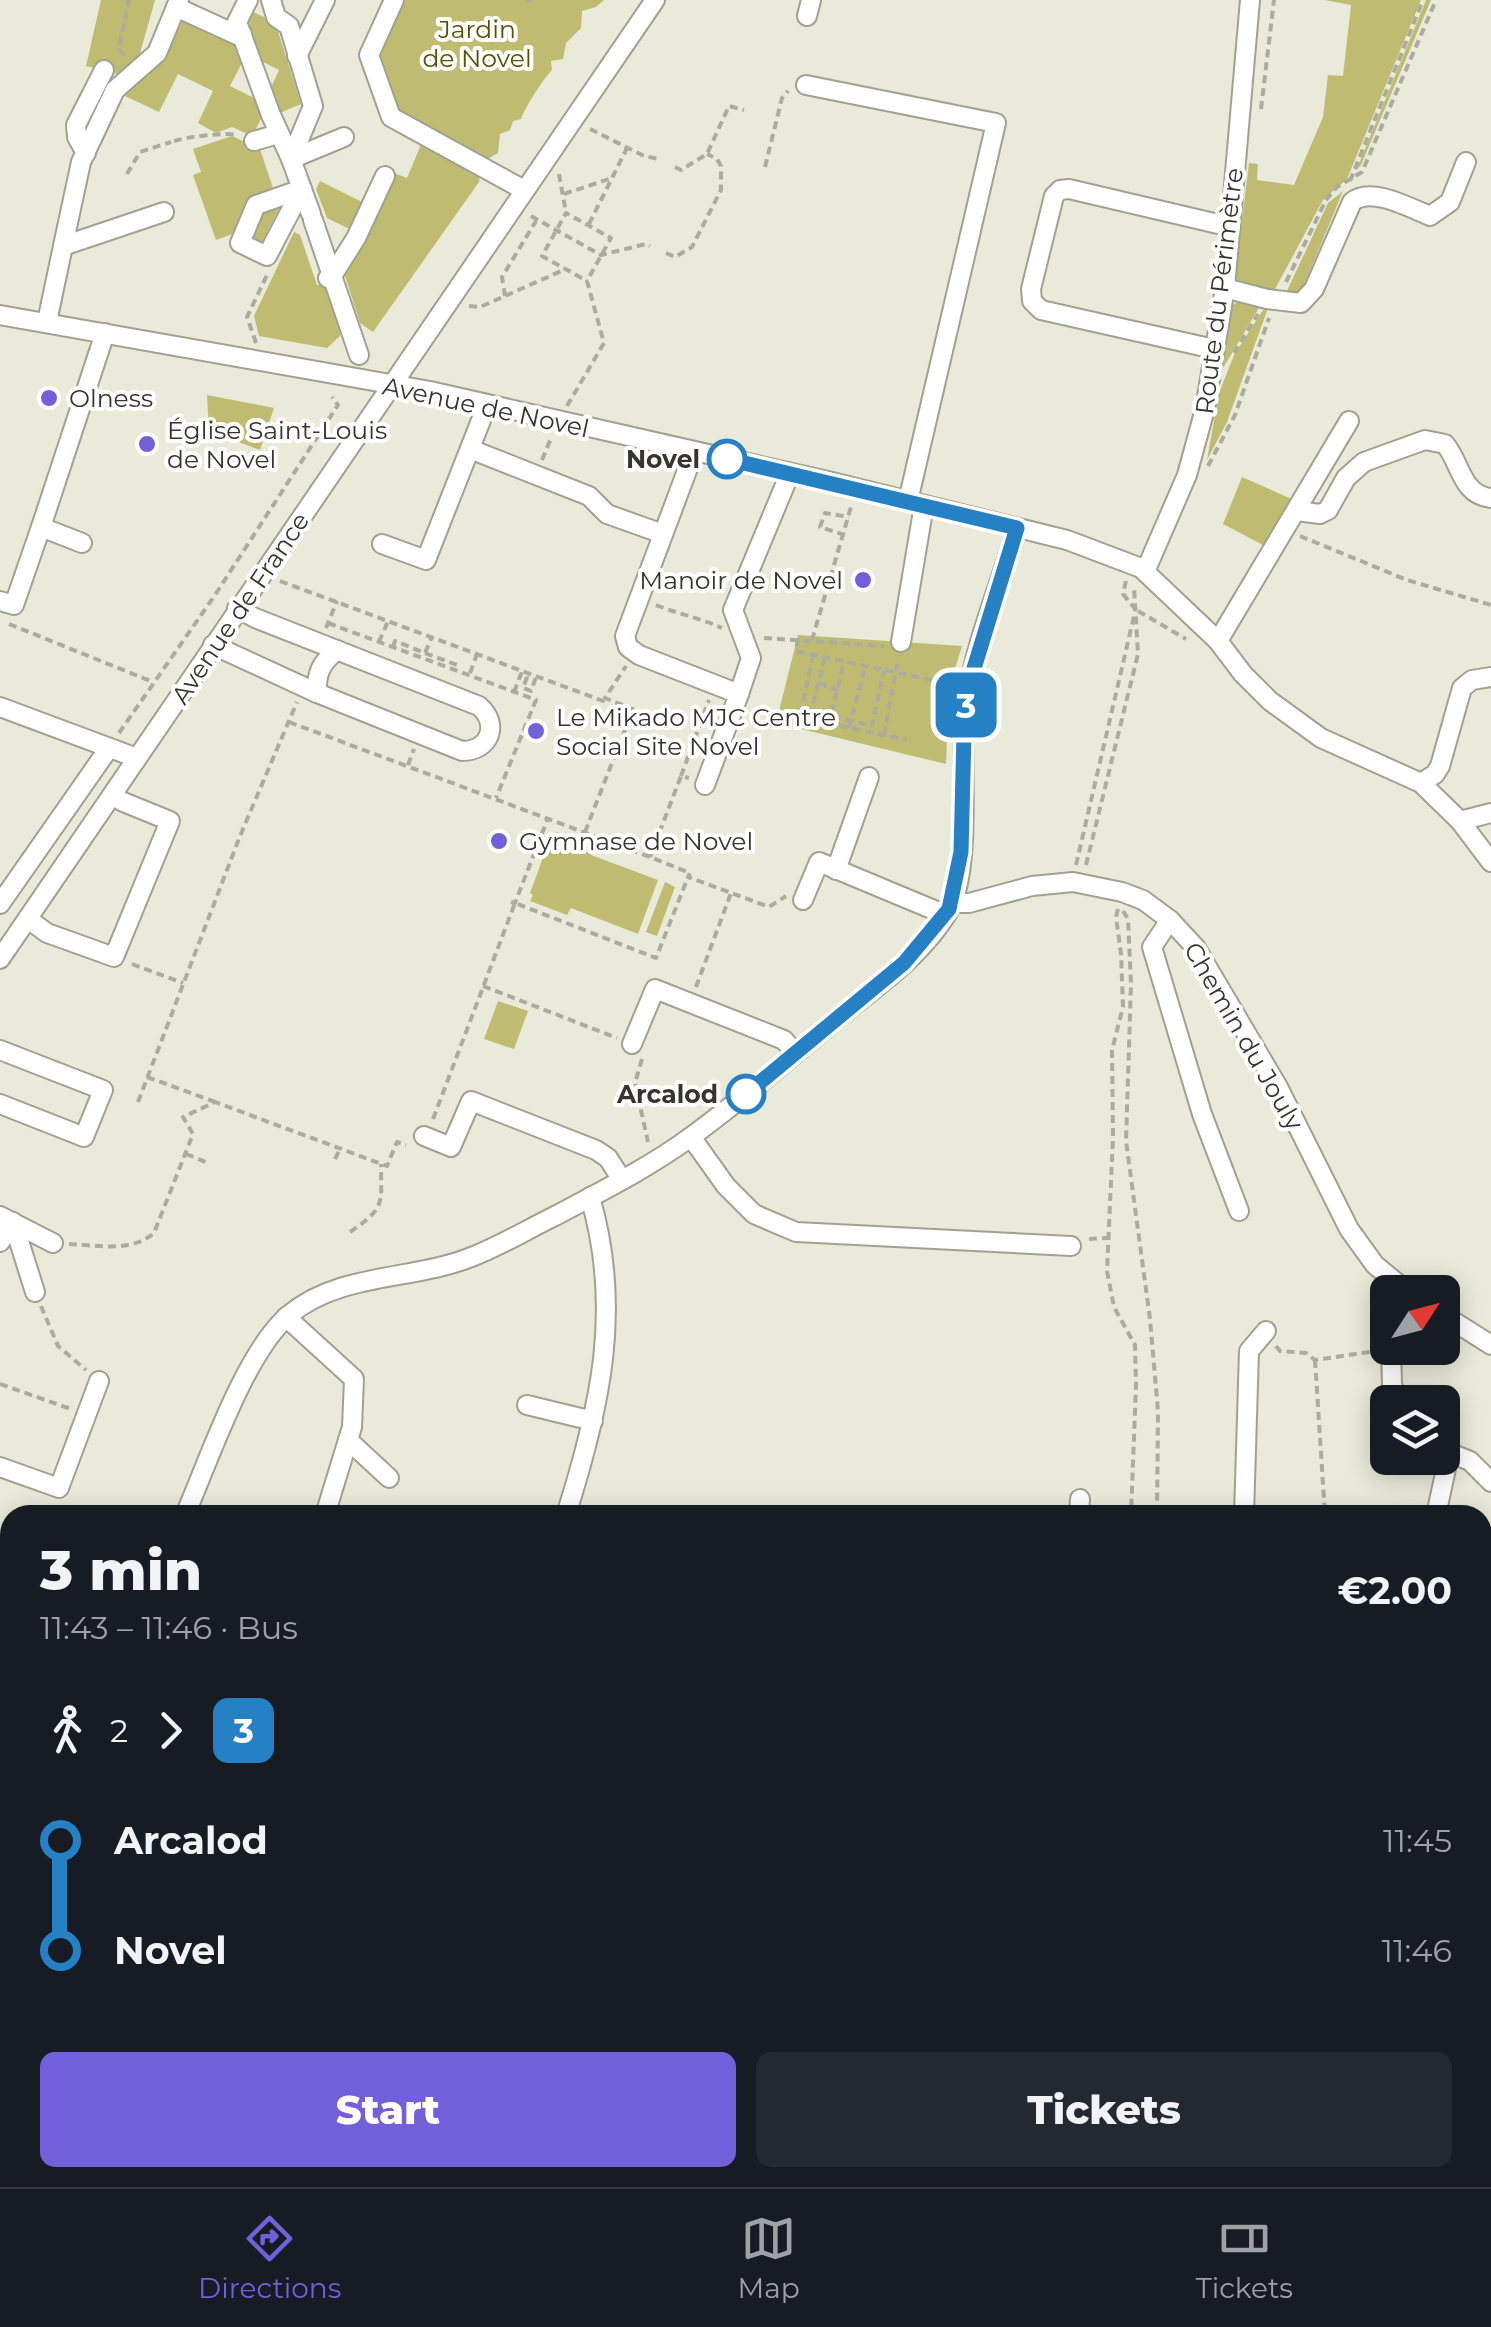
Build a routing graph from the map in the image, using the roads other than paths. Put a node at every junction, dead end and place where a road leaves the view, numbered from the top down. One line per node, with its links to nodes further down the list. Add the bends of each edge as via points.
1 (248, 0): 8 (street, via 238,22)
2 (270, 0): 9 (street)
3 (394, 0): 20 (street, via 368,54 390,117)
4 (1250, 0): 22 (street, Route du Périmètre)
5 (646, 3): 20 (street, Avenue de France)
6 (178, 4): 8 (street); 15 (street, via 157,53 115,90)
7 (320, 10): 9 (street)
8 (242, 34): 12 (street)
9 (305, 67): 16 (street, via 313,106)
10 (104, 70): 15 (street, via 76,125)
11 (806, 85): 38 (street, via 996,123)
12 (278, 134): 14 (street); 16 (street)
13 (344, 137): 16 (street)
14 (254, 141)
15 (86, 152): 23 (street)
16 (291, 159): 19 (street)
17 (1466, 162): 25 (street, via 1450,202 1430,216 1359,196 1310,296 1296,305)
18 (385, 176): 24 (street)
19 (302, 189): 19 (street, via 268,266 240,243 252,208); 24 (street)
20 (524, 190): 31 (street, Avenue de France)
21 (164, 212): 23 (street)
22 (1231, 227): 25 (street, Route du Périmètre); 29 (street, via 1060,190 1031,289 1041,310)
23 (63, 246): 27 (street)
24 (328, 278): 30 (street)
25 (1225, 288): 29 (street, Route du Périmètre)
26 (0, 315): 27 (street, Avenue de Novel)
27 (47, 322): 28 (street, Avenue de Novel)
28 (105, 333): 31 (street, Avenue de Novel); 40 (street)
29 (1223, 353): 45 (street, Route du Périmètre, via 1172,515 1148,565)
30 (359, 355)
31 (394, 385): 32 (street, Avenue de Novel); 47 (street, Avenue de France)
32 (487, 404): 34 (street); 35 (street, Avenue de Novel)
33 (1350, 421): 39 (street)
34 (470, 449): 42 (street); 44 (street, via 426,560)
35 (694, 452): 36 (street, Avenue de Novel); 42 (street)
36 (790, 473): 38 (street, Avenue de Novel); 54 (street, via 733,610 751,658)
37 (1491, 498): 39 (street, via 1467,486 1445,444 1425,440 1354,468 1328,510)
38 (916, 503): 41 (street, Avenue de Novel); 48 (street)
39 (1297, 512): 50 (street)
40 (41, 527): 43 (street); 46 (street, via 14,605)
41 (1017, 528): 45 (street, Avenue de Novel); 68 (street, via 968,688 962,840)
42 (663, 534): 54 (street, via 624,636 634,652)
43 (82, 543)
44 (382, 544)
45 (1138, 567): 50 (street)
46 (0, 600)
47 (237, 608): 49 (street, Avenue de France); 51 (street)
48 (901, 642)
49 (214, 644): 53 (street); 57 (street, Avenue de France)
50 (1220, 644): 59 (street, via 1255,688 1304,728)
51 (328, 647): 53 (street); 53 (street, via 479,706 490,718 488,740 462,750)
52 (1491, 678): 59 (street, via 1462,688 1440,766)
53 (310, 690)
54 (739, 694): 60 (street)
55 (0, 707): 56 (street)
56 (109, 748): 57 (street); 67 (street)
57 (137, 758): 69 (street, Avenue de France)
58 (869, 777): 65 (street)
59 (1421, 783): 63 (street)
60 (704, 784)
61 (121, 801): 69 (street, via 170,821 114,957)
62 (1491, 812): 63 (street)
63 (1460, 822): 64 (street)
64 (1491, 862)
65 (836, 870): 66 (street, via 819,862); 68 (street)
66 (803, 900)
67 (0, 904)
68 (949, 909): 70 (street, Chemin du Jouly, via 1073,882 1122,892); 74 (street, via 904,963)
69 (28, 919): 71 (street, Avenue de France)
70 (1170, 920): 80 (street, via 1152,947); 85 (street, Chemin du Jouly, via 1196,948 1278,1087 1349,1228)
71 (0, 959)
72 (632, 1044): 74 (street, via 655,989 784,1040)
73 (0, 1050): 75 (street, via 103,1090 84,1137)
74 (795, 1054): 77 (street)
75 (0, 1104)
76 (425, 1137): 78 (street, via 451,1147 471,1101 596,1150)
77 (691, 1137): 78 (street); 84 (street, via 754,1214 796,1232)
78 (622, 1180): 79 (street)
79 (590, 1198): 87 (street, via 478,1255 342,1288); 93 (street, via 608,1327)
80 (1239, 1211)
81 (6, 1219): 82 (street); 83 (street); 86 (street)
82 (0, 1242)
83 (52, 1243)
84 (1071, 1246)
85 (1386, 1275)
86 (35, 1292)
87 (286, 1317): 94 (street, via 354,1378); 100 (street, via 254,1358)
88 (1460, 1325): 90 (street)
89 (1266, 1330): 103 (street, via 1249,1351)
90 (1491, 1344)
91 (99, 1381): 96 (street, via 59,1488)
92 (527, 1406): 93 (street)
93 (593, 1421): 102 (street)
94 (350, 1434): 98 (street); 101 (street)
95 (1460, 1457): 99 (street)
96 (0, 1467)
97 (1442, 1475): 104 (street)
98 (388, 1478)
99 (1491, 1482)
100 (189, 1505)
101 (328, 1505)
102 (569, 1505)
103 (1244, 1505)
104 (1438, 1505)

